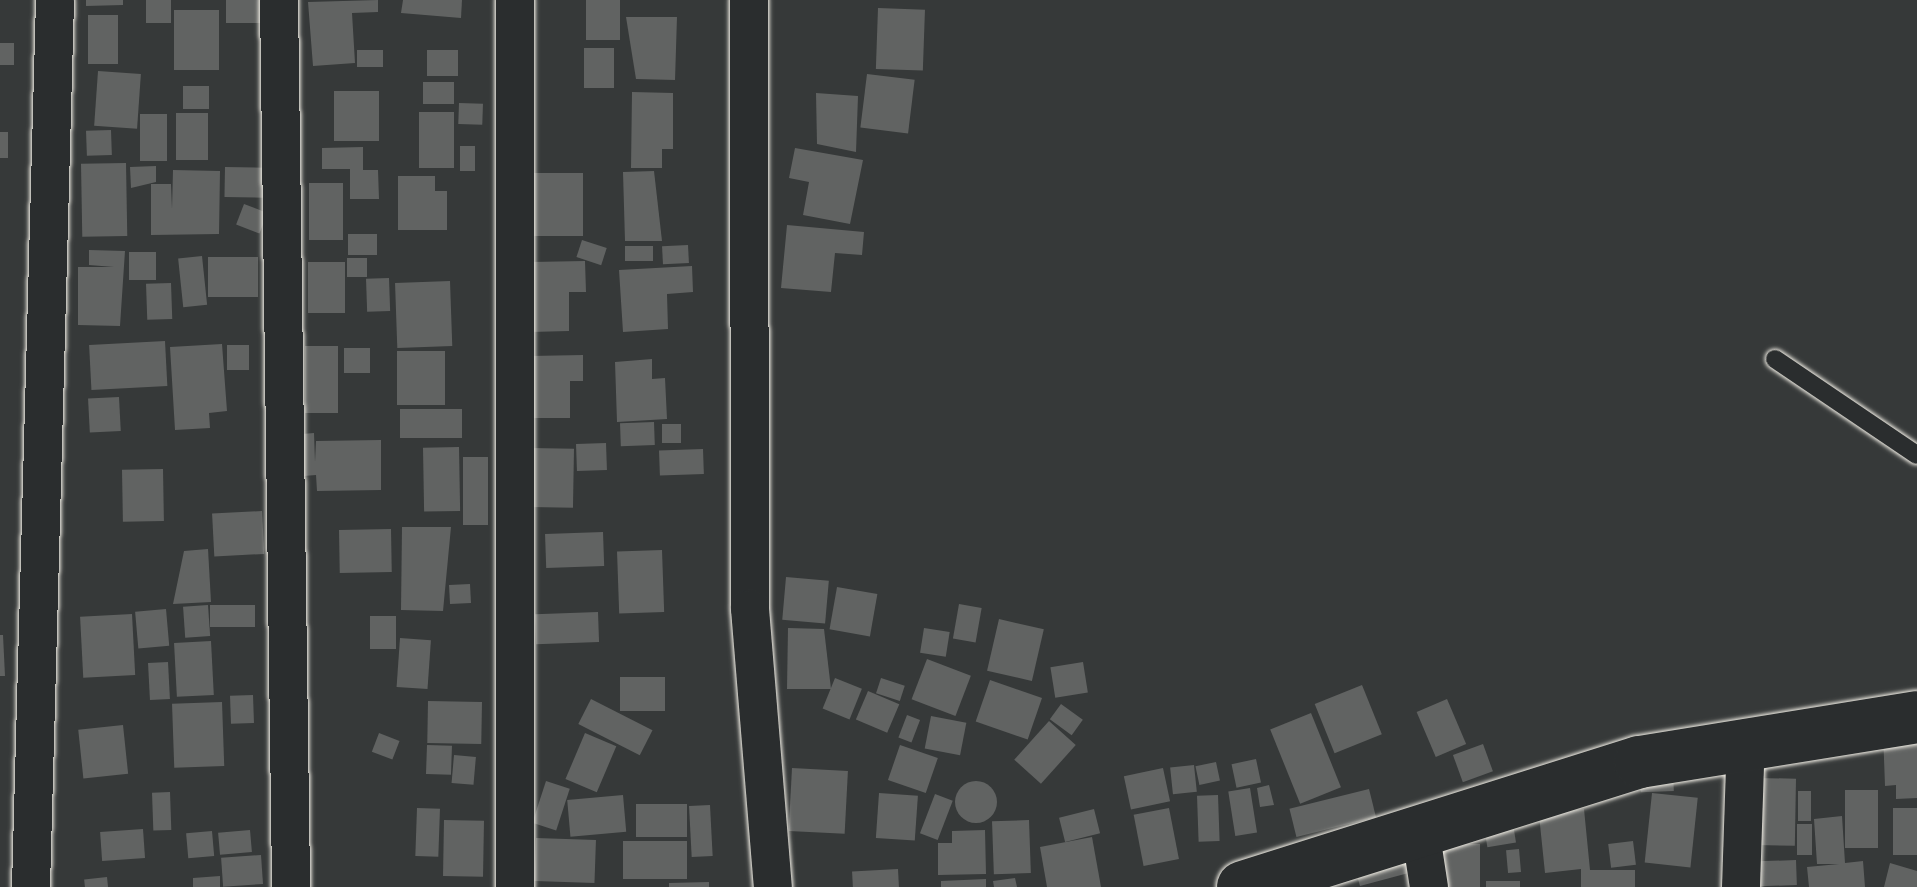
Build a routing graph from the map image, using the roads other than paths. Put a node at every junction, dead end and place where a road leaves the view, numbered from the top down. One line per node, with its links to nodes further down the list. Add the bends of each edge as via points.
1 (54, 0): 10 (street)
2 (279, 0): 11 (street)
3 (515, 0): 12 (street)
4 (749, 0): 13 (street, via 750,609)
5 (1774, 360): 6 (lane)
6 (1917, 455)
7 (1917, 717): 8 (main road)
8 (1746, 739): 9 (main road); 16 (street)
9 (1420, 829): 14 (main road); 15 (street)
10 (30, 887)
11 (290, 887)
12 (515, 887)
13 (773, 887)
14 (1243, 887)
15 (1429, 887)
16 (1741, 887)

